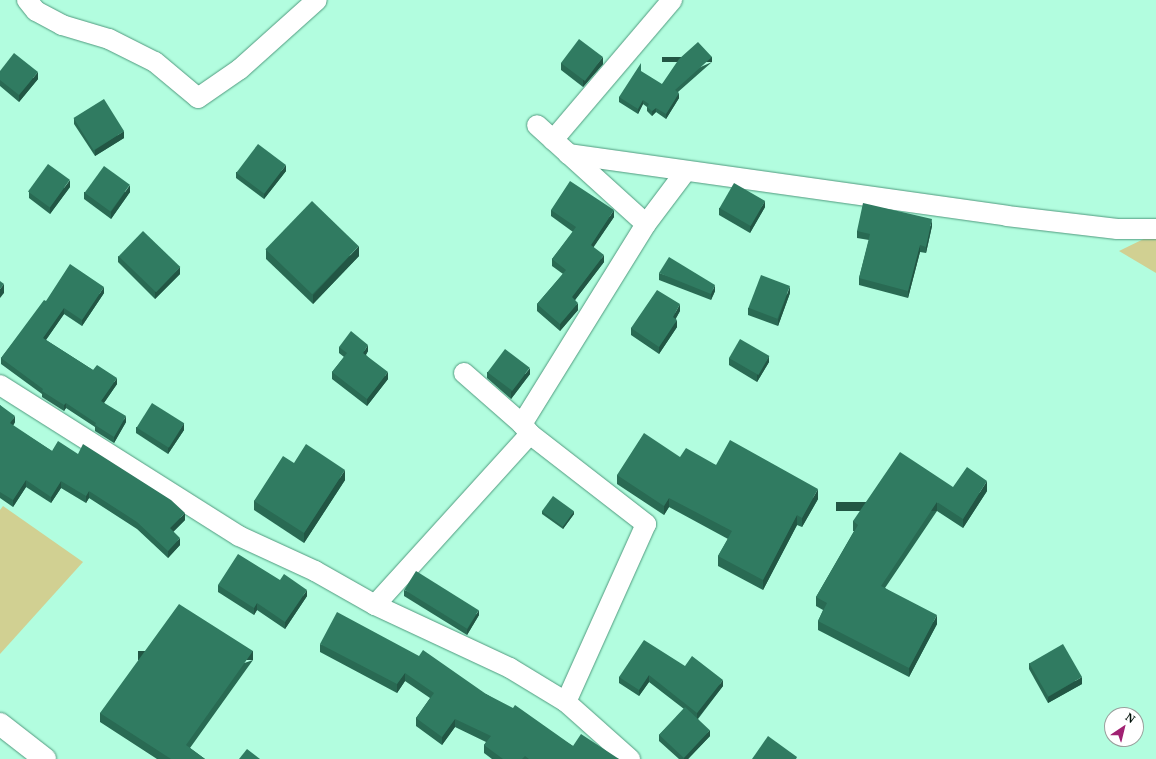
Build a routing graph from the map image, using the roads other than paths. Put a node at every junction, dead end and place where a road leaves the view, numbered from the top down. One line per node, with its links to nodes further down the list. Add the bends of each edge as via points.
1 (27, 0): 2 (street, via 36,11 62,25 109,39 155,62 198,98 240,69)
2 (317, 0)
3 (672, 0): 5 (street)
4 (537, 125): 5 (street)
5 (553, 140): 6 (street)
6 (568, 154): 7 (street); 8 (street)
7 (686, 171): 8 (street); 9 (street, via 1007,216 1117,229)
8 (646, 224): 12 (street)
9 (1156, 228)
10 (464, 373): 12 (street)
11 (0, 385): 13 (street, via 239,536 315,570)
12 (526, 429): 13 (street); 14 (street, via 646,524)
13 (375, 605): 14 (street, via 510,668)
14 (566, 702): 17 (street)
15 (0, 724): 16 (main road)
16 (46, 759)
17 (630, 759)

